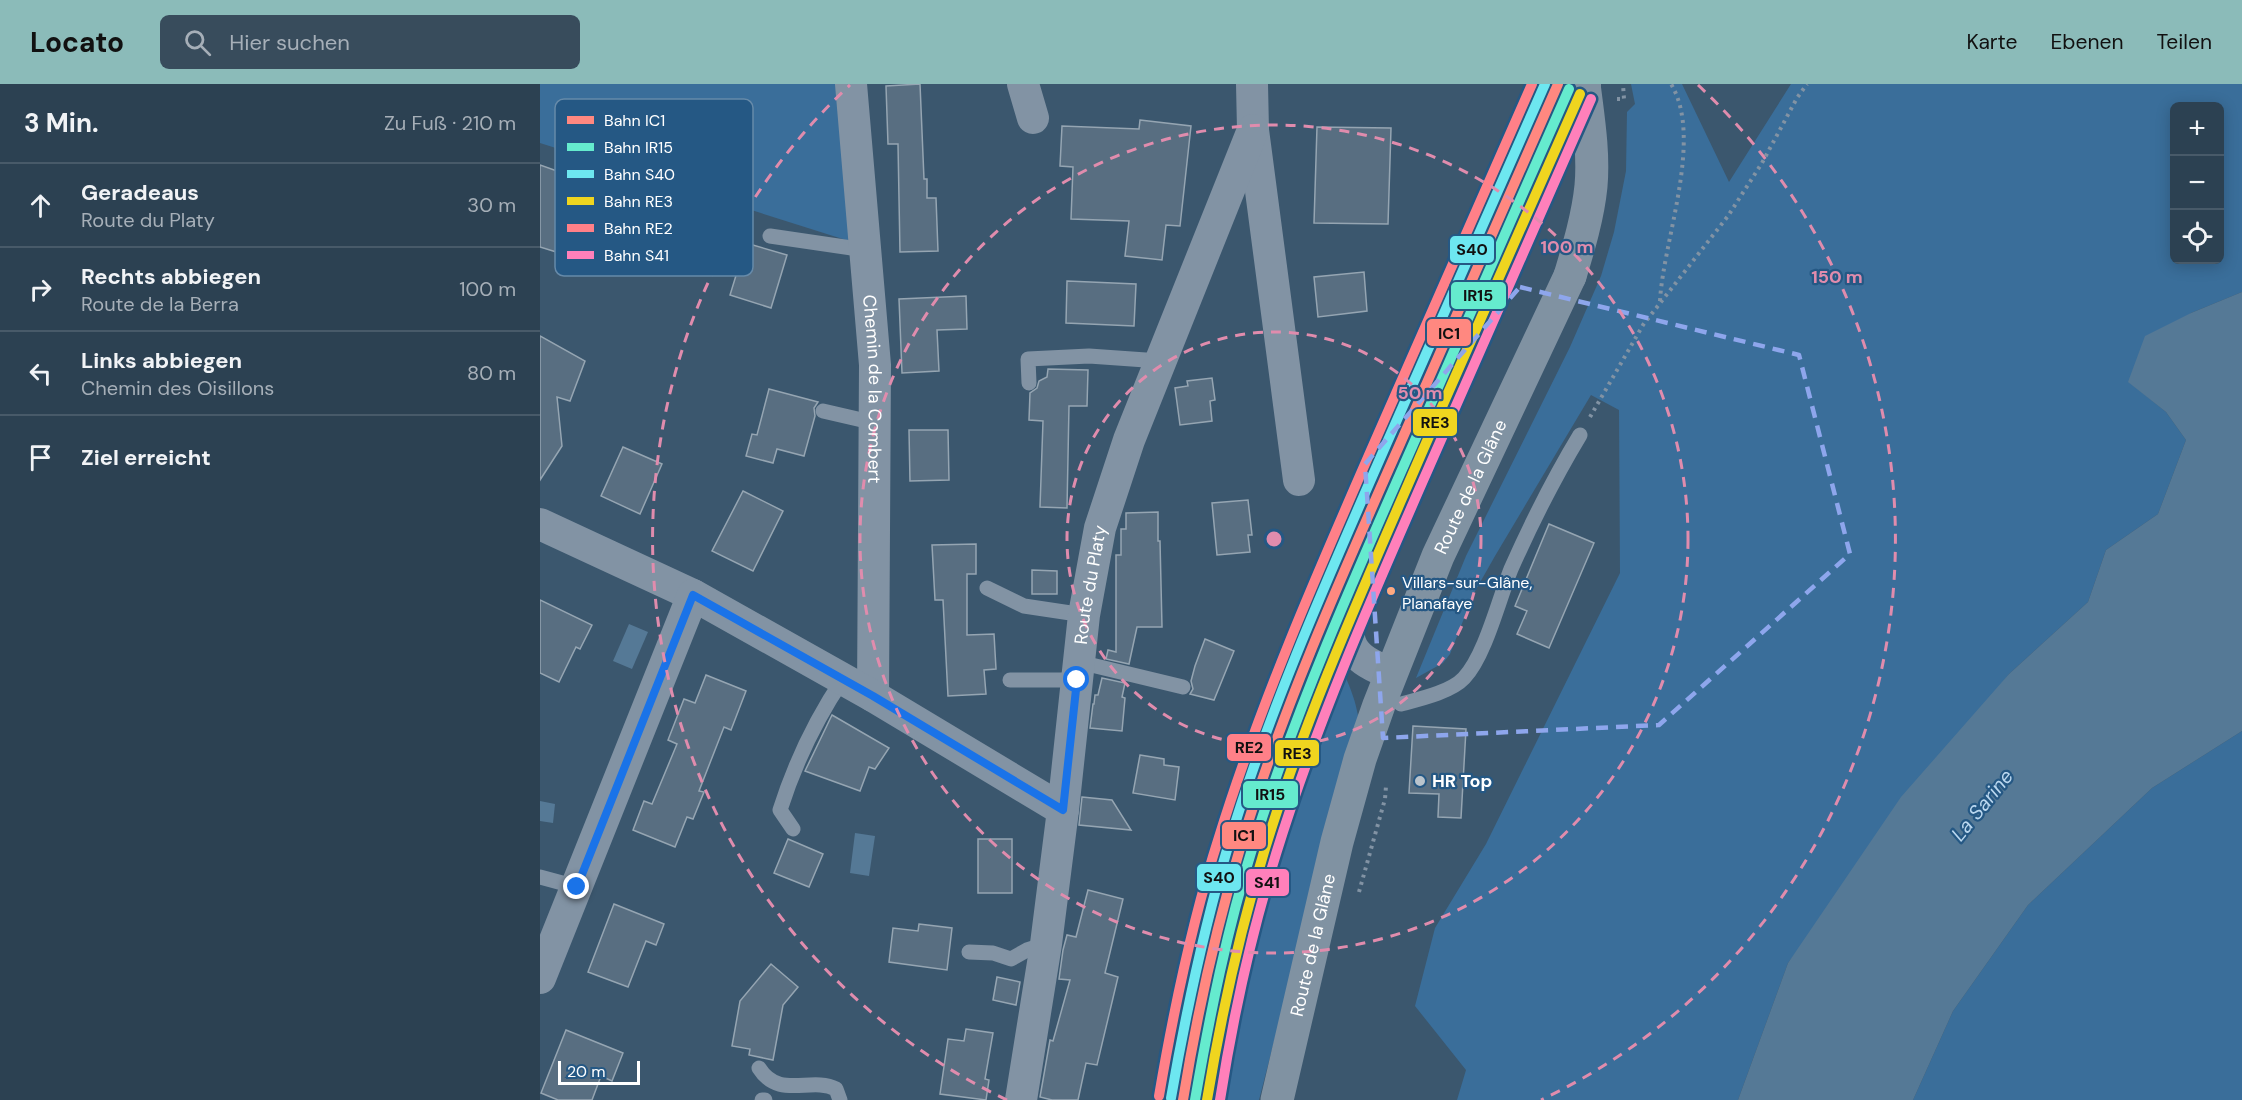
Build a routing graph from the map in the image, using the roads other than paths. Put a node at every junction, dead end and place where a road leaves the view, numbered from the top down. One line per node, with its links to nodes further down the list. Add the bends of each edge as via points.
1 (851, 84): 8 (street, Chemin de la Combert)
2 (1023, 84): 5 (street)
3 (1252, 84): 6 (street, Route du Platy)
4 (1584, 84): 20 (main road, Route de la Glâne, bridge, via 1591,184 1586,221 1570,276 1438,556); 20 (street, via 1351,612 1347,632 1353,650 1367,663)
5 (1033, 118)
6 (1253, 130): 9 (street, Route du Platy); 14 (street, Route du Platy)
7 (770, 236): 8 (lane)
8 (865, 250): 12 (street, Chemin de la Combert, via 875,365)
9 (1160, 361): 10 (lane, via 1089,356 1028,358); 18 (street, Route du Platy, via 1100,528)
10 (1029, 383)
11 (823, 411): 12 (lane)
12 (875, 423): 24 (street, Chemin de la Combert)
13 (1580, 435): 25 (lane, via 1512,569 1476,661 1463,680 1438,693)
14 (1299, 480)
15 (540, 524): 17 (street)
16 (987, 588): 18 (lane, via 1024,606)
17 (693, 595): 21 (street); 29 (street)
18 (1084, 615): 19 (street, Route du Platy)
19 (1078, 671): 22 (lane); 23 (lane); 26 (street, Route du Platy)
20 (1391, 673): 36 (main road, Route de la Glâne, via 1360,759 1337,842)
21 (843, 679): 24 (street); 27 (lane, via 819,715 780,810)
22 (1010, 680)
23 (1183, 687)
24 (873, 696): 26 (street)
25 (1401, 704)
26 (1063, 810): 30 (street, Route du Platy)
27 (793, 829)
28 (540, 877): 29 (lane)
29 (577, 887): 32 (street)
30 (1046, 944): 31 (lane, via 1011,959); 35 (street, Route du Platy)
31 (969, 952)
32 (540, 978)
33 (759, 1068): 34 (lane, via 765,1077 777,1083 827,1085 836,1089)
34 (840, 1100)
35 (1021, 1100)
36 (1277, 1100)

